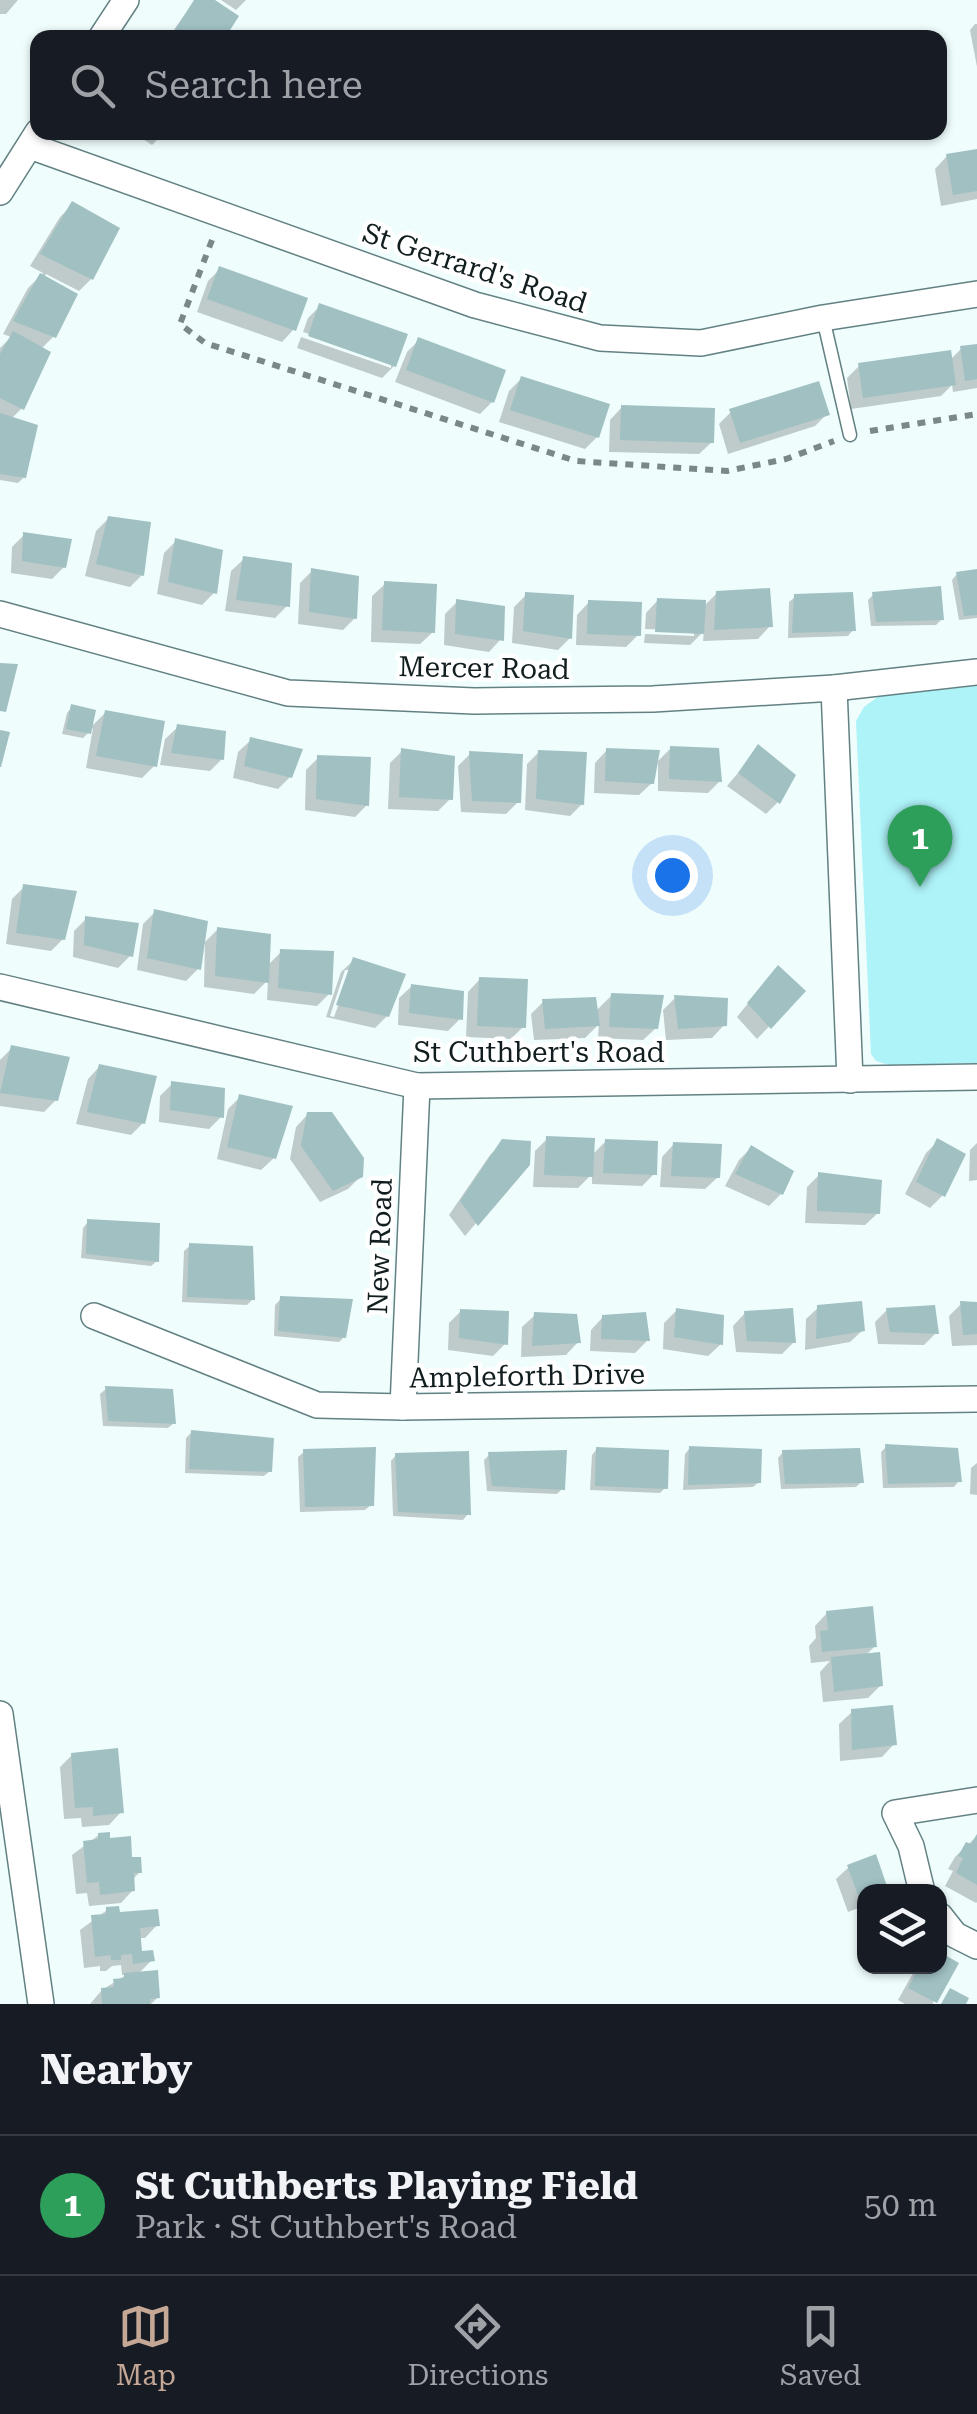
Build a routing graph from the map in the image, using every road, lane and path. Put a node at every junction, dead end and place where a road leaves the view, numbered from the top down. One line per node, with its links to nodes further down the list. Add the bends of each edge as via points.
1 (126, 0): 2 (street)
2 (106, 30)
3 (33, 140): 5 (street)
4 (37, 140): 6 (street, St Gerrard's Road)
5 (0, 192)
6 (222, 214): 8 (street, St Gerrard's Road, via 475,305 600,338 700,343); 10 (path, via 180,324 204,343 576,461 727,471 786,459)
7 (977, 294): 8 (street, St Gerrard's Road)
8 (823, 318): 10 (lane)
9 (977, 414): 10 (path)
10 (850, 435)
11 (0, 614): 13 (street, Mercer Road, via 288,693 474,701)
12 (977, 672): 13 (street, Mercer Road)
13 (834, 688): 16 (street)
14 (0, 987): 17 (street, St Cuthbert's Road)
15 (977, 1077): 16 (street, St Cuthbert's Road)
16 (850, 1080): 17 (street, St Cuthbert's Road)
17 (416, 1086): 20 (street, New Road)
18 (94, 1316): 20 (street, Ampleforth Drive, via 318,1405)
19 (977, 1399): 20 (street, Ampleforth Drive)
20 (402, 1408)
21 (0, 1714): 26 (street)
22 (977, 1800): 23 (street, via 896,1813)
23 (920, 1884)
24 (947, 1925): 25 (street)
25 (977, 1946)
26 (41, 2004)

